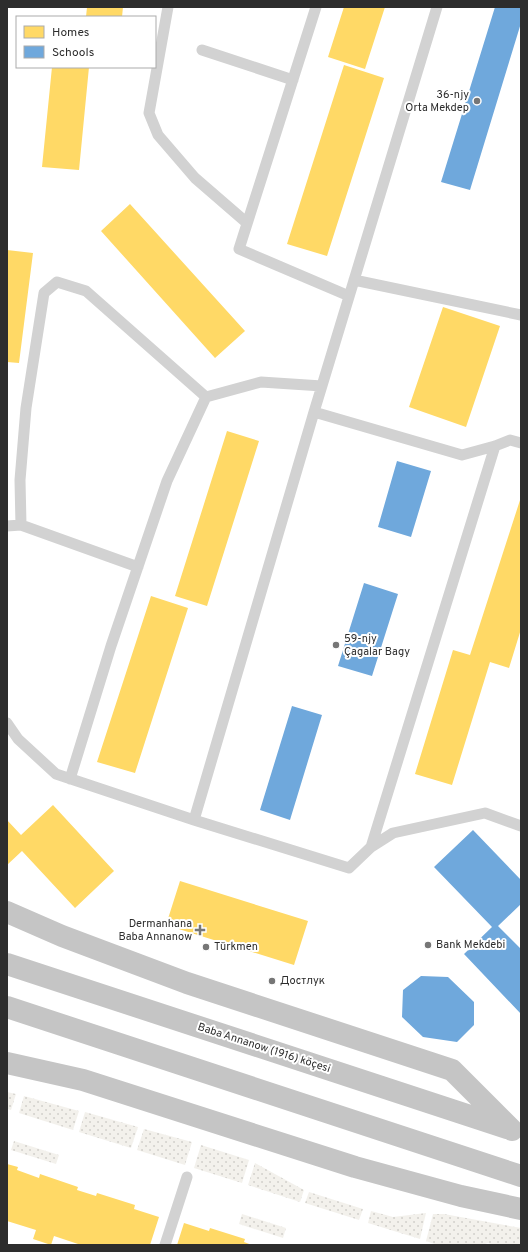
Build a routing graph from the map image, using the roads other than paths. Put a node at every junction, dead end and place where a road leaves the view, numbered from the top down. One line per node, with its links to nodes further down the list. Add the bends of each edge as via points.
1 (168, 7): 6 (lane, via 149,113 158,135 195,178)
2 (316, 7): 5 (lane)
3 (437, 7): 7 (lane)
4 (202, 50): 5 (lane)
5 (293, 80): 6 (lane)
6 (247, 223): 8 (lane, via 239,249)
7 (354, 280): 8 (lane); 9 (lane)
8 (349, 296): 10 (lane)
9 (521, 315)
10 (322, 386): 11 (lane, via 261,382); 12 (lane)
11 (206, 397): 15 (lane, via 86,291 57,282 44,293 26,408 20,480); 17 (lane, via 167,481)
12 (314, 412): 14 (lane, via 462,455); 20 (lane)
13 (521, 444): 14 (lane, via 510,440)
14 (495, 446): 22 (lane)
15 (21, 525): 16 (lane); 17 (lane)
16 (7, 526)
17 (138, 567): 19 (lane)
18 (7, 723): 19 (lane, via 18,739 56,774)
19 (70, 779): 20 (lane)
20 (194, 820): 22 (lane, via 349,868)
21 (521, 826): 22 (lane, via 484,813 393,833)
22 (371, 847)
23 (7, 912): 27 (main road, via 97,950 187,983 452,1070)
24 (7, 964): 27 (main road, Baba Annanow (1916) köçesi)
25 (7, 1007): 29 (main road)
26 (7, 1063): 30 (main road, via 83,1080 355,1167 460,1196)
27 (517, 1132)
28 (187, 1176): 31 (lane)
29 (521, 1176)
30 (521, 1209)
31 (165, 1245)

